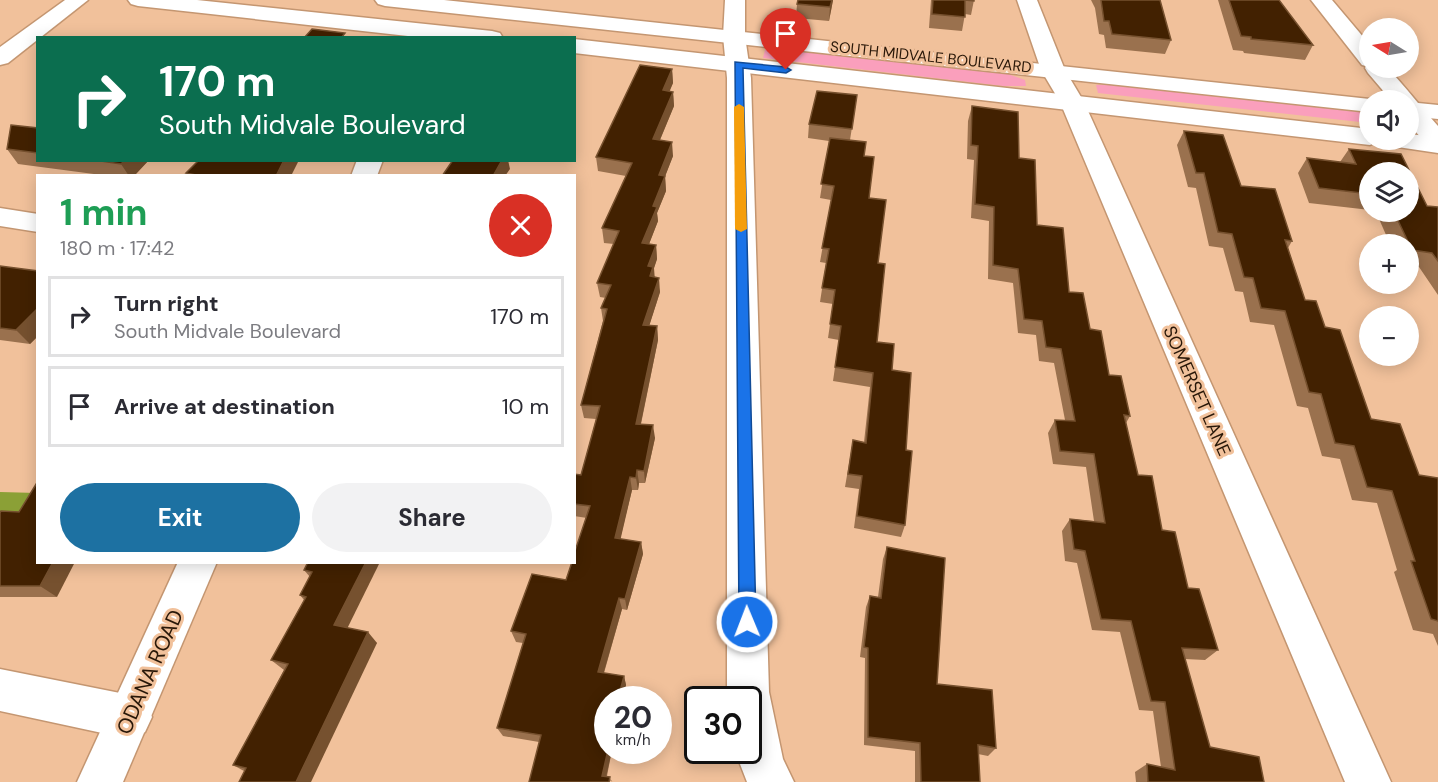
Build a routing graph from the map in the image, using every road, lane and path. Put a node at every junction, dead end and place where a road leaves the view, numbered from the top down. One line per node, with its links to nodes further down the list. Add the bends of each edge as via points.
1 (78, 0): 13 (street)
2 (138, 0): 8 (street)
3 (385, 0): 7 (street, SOUTH MIDVALE BOULEVARD)
4 (735, 0): 12 (street)
5 (1027, 0): 14 (street, SOMERSET LANE)
6 (1321, 0): 11 (street)
7 (438, 2): 8 (street); 12 (street, SOUTH MIDVALE BOULEVARD)
8 (425, 34): 9 (street)
9 (458, 36)
10 (576, 46): 12 (street, SOUTH MIDVALE BOULEVARD)
11 (1359, 47)
12 (736, 50): 14 (street, SOUTH MIDVALE BOULEVARD); 17 (street, SOUTH MIDVALE BOULEVARD); 31 (street, via 748,692 762,764)
13 (0, 58)
14 (1053, 70): 17 (street, SOMERSET LANE); 18 (street, SOUTH MIDVALE BOULEVARD)
15 (1384, 78): 16 (street)
16 (1394, 90)
17 (1071, 102): 22 (street, SOUTH MIDVALE BOULEVARD); 32 (street, SOMERSET LANE)
18 (1359, 104)
19 (1419, 108): 20 (street)
20 (1438, 112)
21 (1419, 120): 24 (street)
22 (1359, 136)
23 (1419, 142): 24 (street)
24 (1438, 143)
25 (0, 217): 26 (street)
26 (36, 223)
27 (197, 564): 29 (street, ODANA ROAD)
28 (0, 690): 29 (street)
29 (130, 717): 30 (street, ODANA ROAD)
30 (100, 782)
31 (771, 782)
32 (1368, 782)

